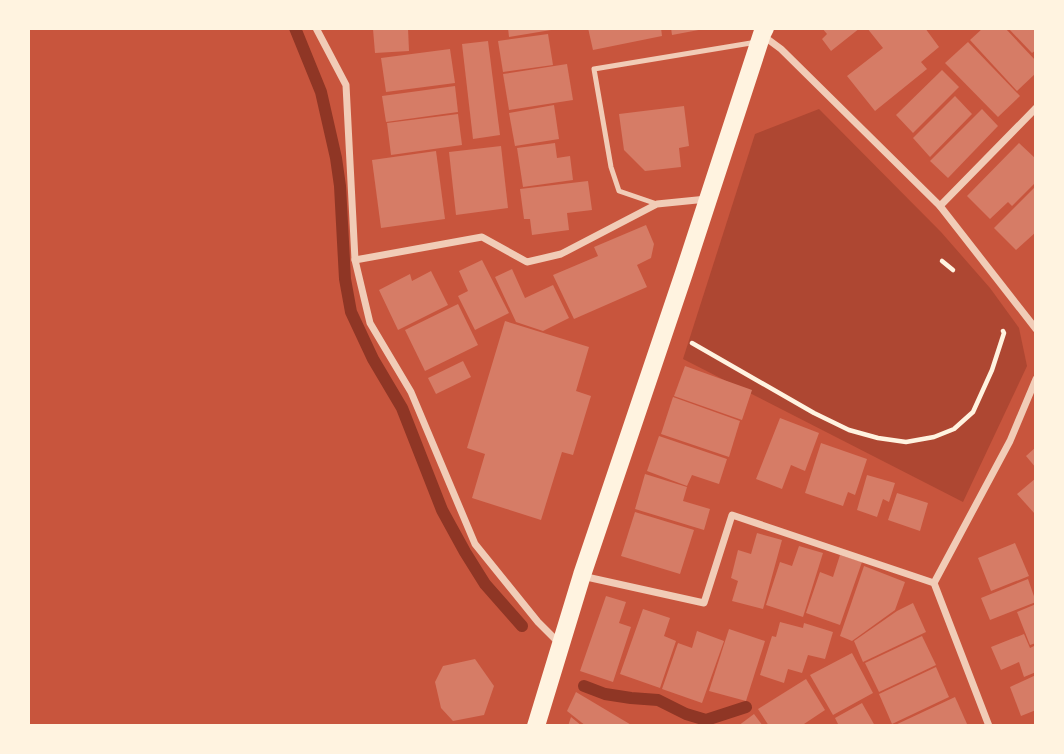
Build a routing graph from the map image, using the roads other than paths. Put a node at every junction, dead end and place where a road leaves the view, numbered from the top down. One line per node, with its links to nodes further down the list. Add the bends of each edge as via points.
1 (316, 28): 7 (street, via 346,85)
2 (762, 35): 4 (main road); 5 (lane, via 594,69 619,191); 6 (street)
3 (1036, 108): 6 (street)
4 (709, 199): 5 (street); 10 (main road)
5 (657, 204): 7 (street, via 561,254 527,262 482,237)
6 (940, 206): 8 (street)
7 (355, 260): 12 (street, via 370,323 411,392 475,544)
8 (1036, 329)
9 (1036, 379): 11 (street, via 1010,440)
10 (582, 575): 11 (street, via 704,603 732,515); 12 (main road)
11 (933, 583): 14 (street)
12 (561, 645): 13 (main road)
13 (536, 726)
14 (989, 726)

